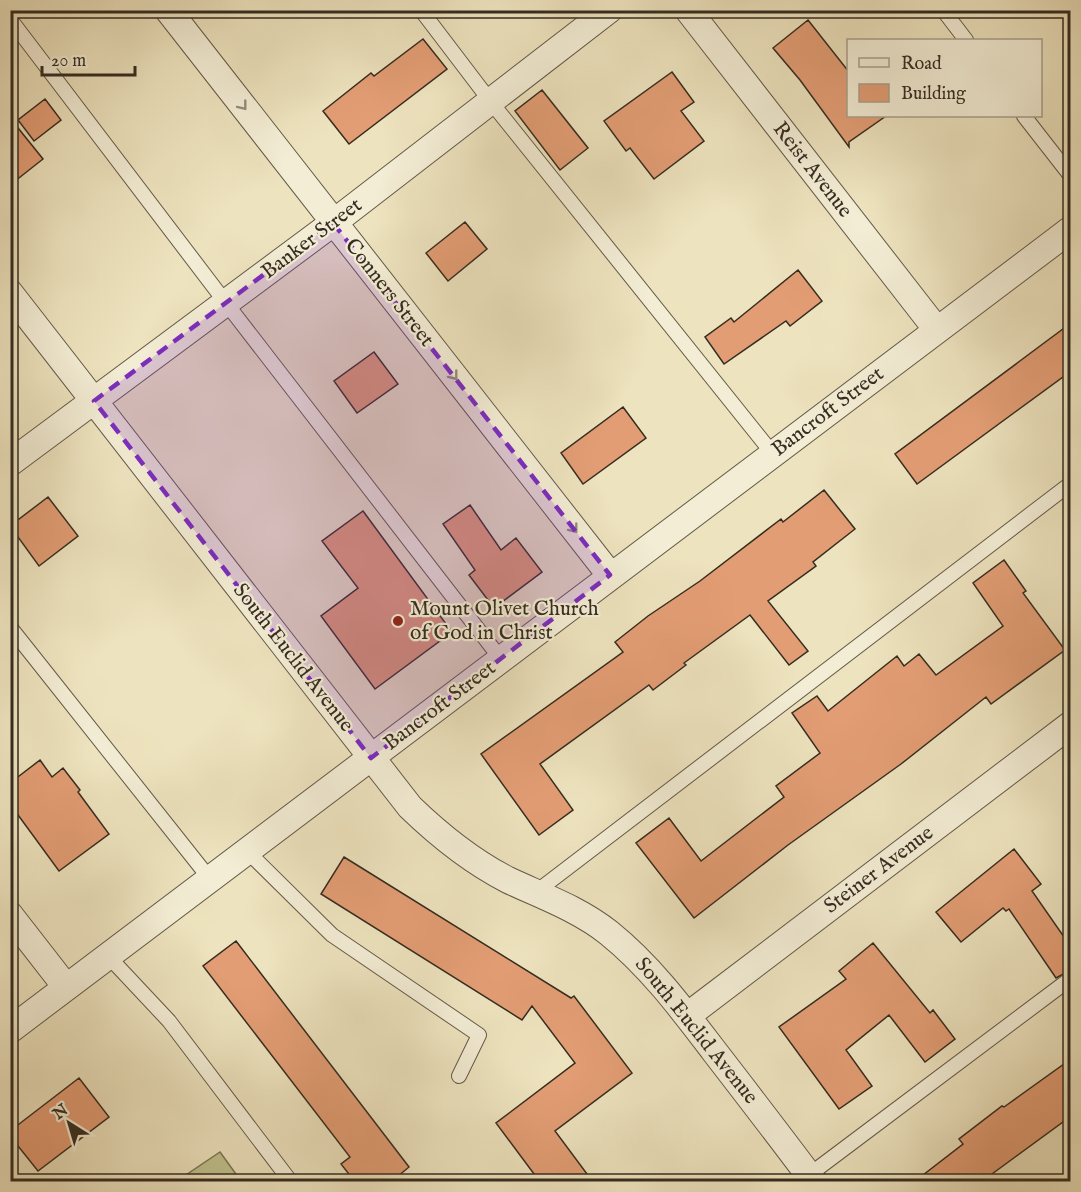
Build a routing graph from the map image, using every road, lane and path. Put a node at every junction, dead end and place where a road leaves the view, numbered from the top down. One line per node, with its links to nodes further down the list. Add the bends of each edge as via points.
1 (168, 10): 11 (street, Conners Street, one-way to 11)
2 (421, 10): 8 (lane)
3 (609, 10): 8 (street, Banker Street)
4 (688, 10): 15 (street, Reist Avenue)
5 (943, 10): 7 (lane)
6 (10, 20): 14 (lane)
7 (965, 39)
8 (491, 102): 11 (street, Banker Street); 17 (lane)
9 (1025, 117): 10 (lane)
10 (1071, 175)
11 (333, 223): 14 (street, Banker Street); 20 (street, Conners Street, one-way to 20)
12 (1071, 230): 15 (street, Bancroft Street)
13 (10, 293): 16 (street, South Euclid Avenue)
14 (226, 303): 16 (street, Banker Street); 22 (lane)
15 (937, 330): 17 (street, Bancroft Street)
16 (94, 401): 18 (street, Banker Street); 24 (street, South Euclid Avenue)
17 (773, 454): 20 (street, Bancroft Street)
18 (10, 463)
19 (1071, 484): 27 (lane)
20 (610, 575): 22 (street, Bancroft Street)
21 (10, 627): 26 (lane)
22 (501, 659): 24 (street, Bancroft Street)
23 (1071, 725): 32 (street, Steiner Avenue)
24 (371, 758): 25 (street, Bancroft Street); 27 (street, South Euclid Avenue, via 410,807 456,848)
25 (247, 851): 26 (street, Bancroft Street); 34 (lane, via 332,935 479,1035)
26 (210, 879): 29 (street, Bancroft Street)
27 (536, 892): 32 (street, South Euclid Avenue, via 607,931 650,971)
28 (10, 915): 31 (street)
29 (108, 956): 31 (street, Bancroft Street); 36 (lane, via 169,1021)
30 (1071, 979): 35 (lane)
31 (66, 987): 33 (street, Bancroft Street)
32 (687, 1016): 35 (street, South Euclid Avenue)
33 (10, 1030)
34 (459, 1076)
35 (808, 1180)
36 (291, 1182)

